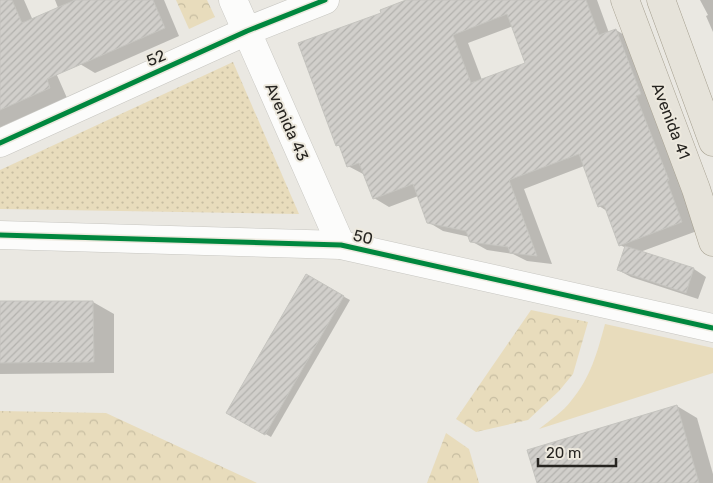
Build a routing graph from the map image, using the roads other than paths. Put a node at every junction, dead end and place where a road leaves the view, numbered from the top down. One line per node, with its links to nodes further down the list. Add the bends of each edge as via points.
1 (233, 0): 5 (street, Avenida 43)
2 (325, 0): 5 (street, 52)
3 (625, 0): 9 (main road, Avenida 41)
4 (661, 0): 6 (main road, Avenida 41)
5 (247, 31): 7 (street, 52); 10 (street, Avenida 43)
6 (713, 142)
7 (0, 143)
8 (0, 235): 10 (street, 50)
9 (713, 242)
10 (341, 244): 11 (street, 50)
11 (713, 328)

